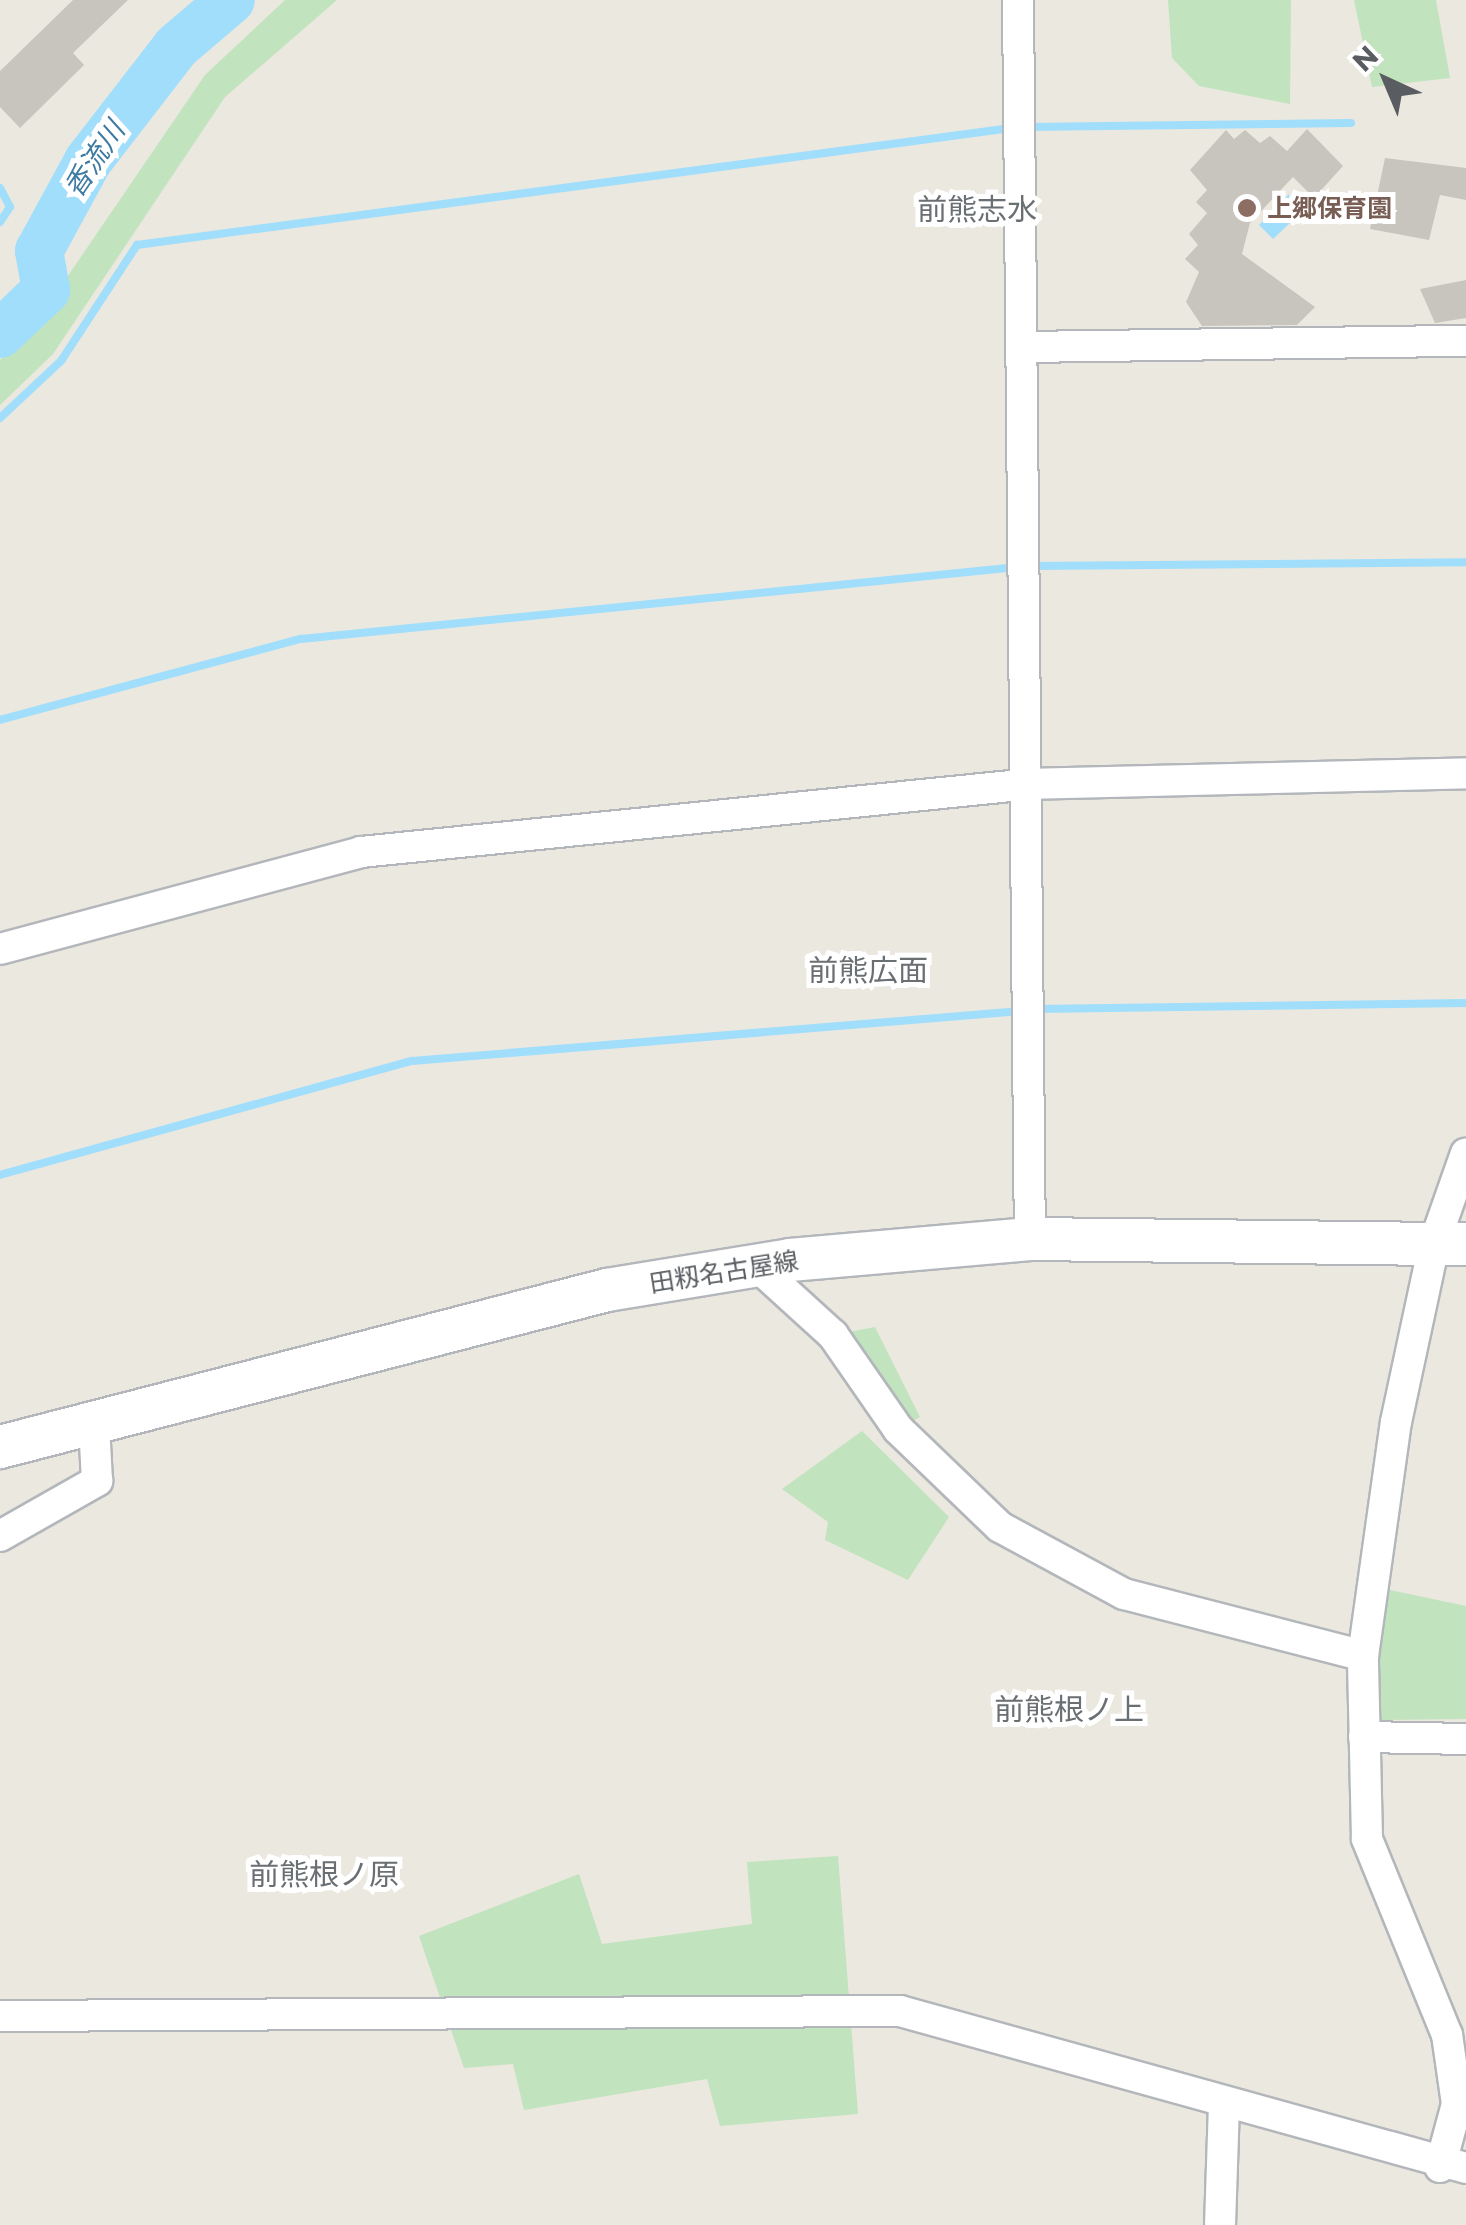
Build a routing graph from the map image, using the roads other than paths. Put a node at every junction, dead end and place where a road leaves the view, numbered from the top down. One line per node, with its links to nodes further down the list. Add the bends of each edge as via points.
1 (1018, 0): 3 (street)
2 (1466, 341): 3 (street)
3 (1023, 347): 5 (street)
4 (1466, 773): 5 (street)
5 (1030, 784): 6 (street, via 361,852); 8 (street)
6 (0, 949)
7 (1466, 1154): 9 (street)
8 (1030, 1239): 9 (main road, 田籾名古屋線); 10 (main road, 田籾名古屋線)
9 (1450, 1244): 14 (street)
10 (756, 1266): 11 (main road, 田籾名古屋線, via 608,1290); 14 (street, via 833,1335 898,1429 1000,1527 1124,1594)
11 (94, 1423): 12 (main road, 田籾名古屋線); 13 (street, via 97,1481)
12 (0, 1446)
13 (0, 1536)
14 (1363, 1656): 15 (street)
15 (1364, 1737): 16 (street); 19 (street, via 1367,1839 1447,2036 1457,2104)
16 (1466, 1740)
17 (0, 2016): 18 (street, via 900,2011)
18 (1224, 2104): 19 (street); 20 (street)
19 (1453, 2168)
20 (1220, 2225)

